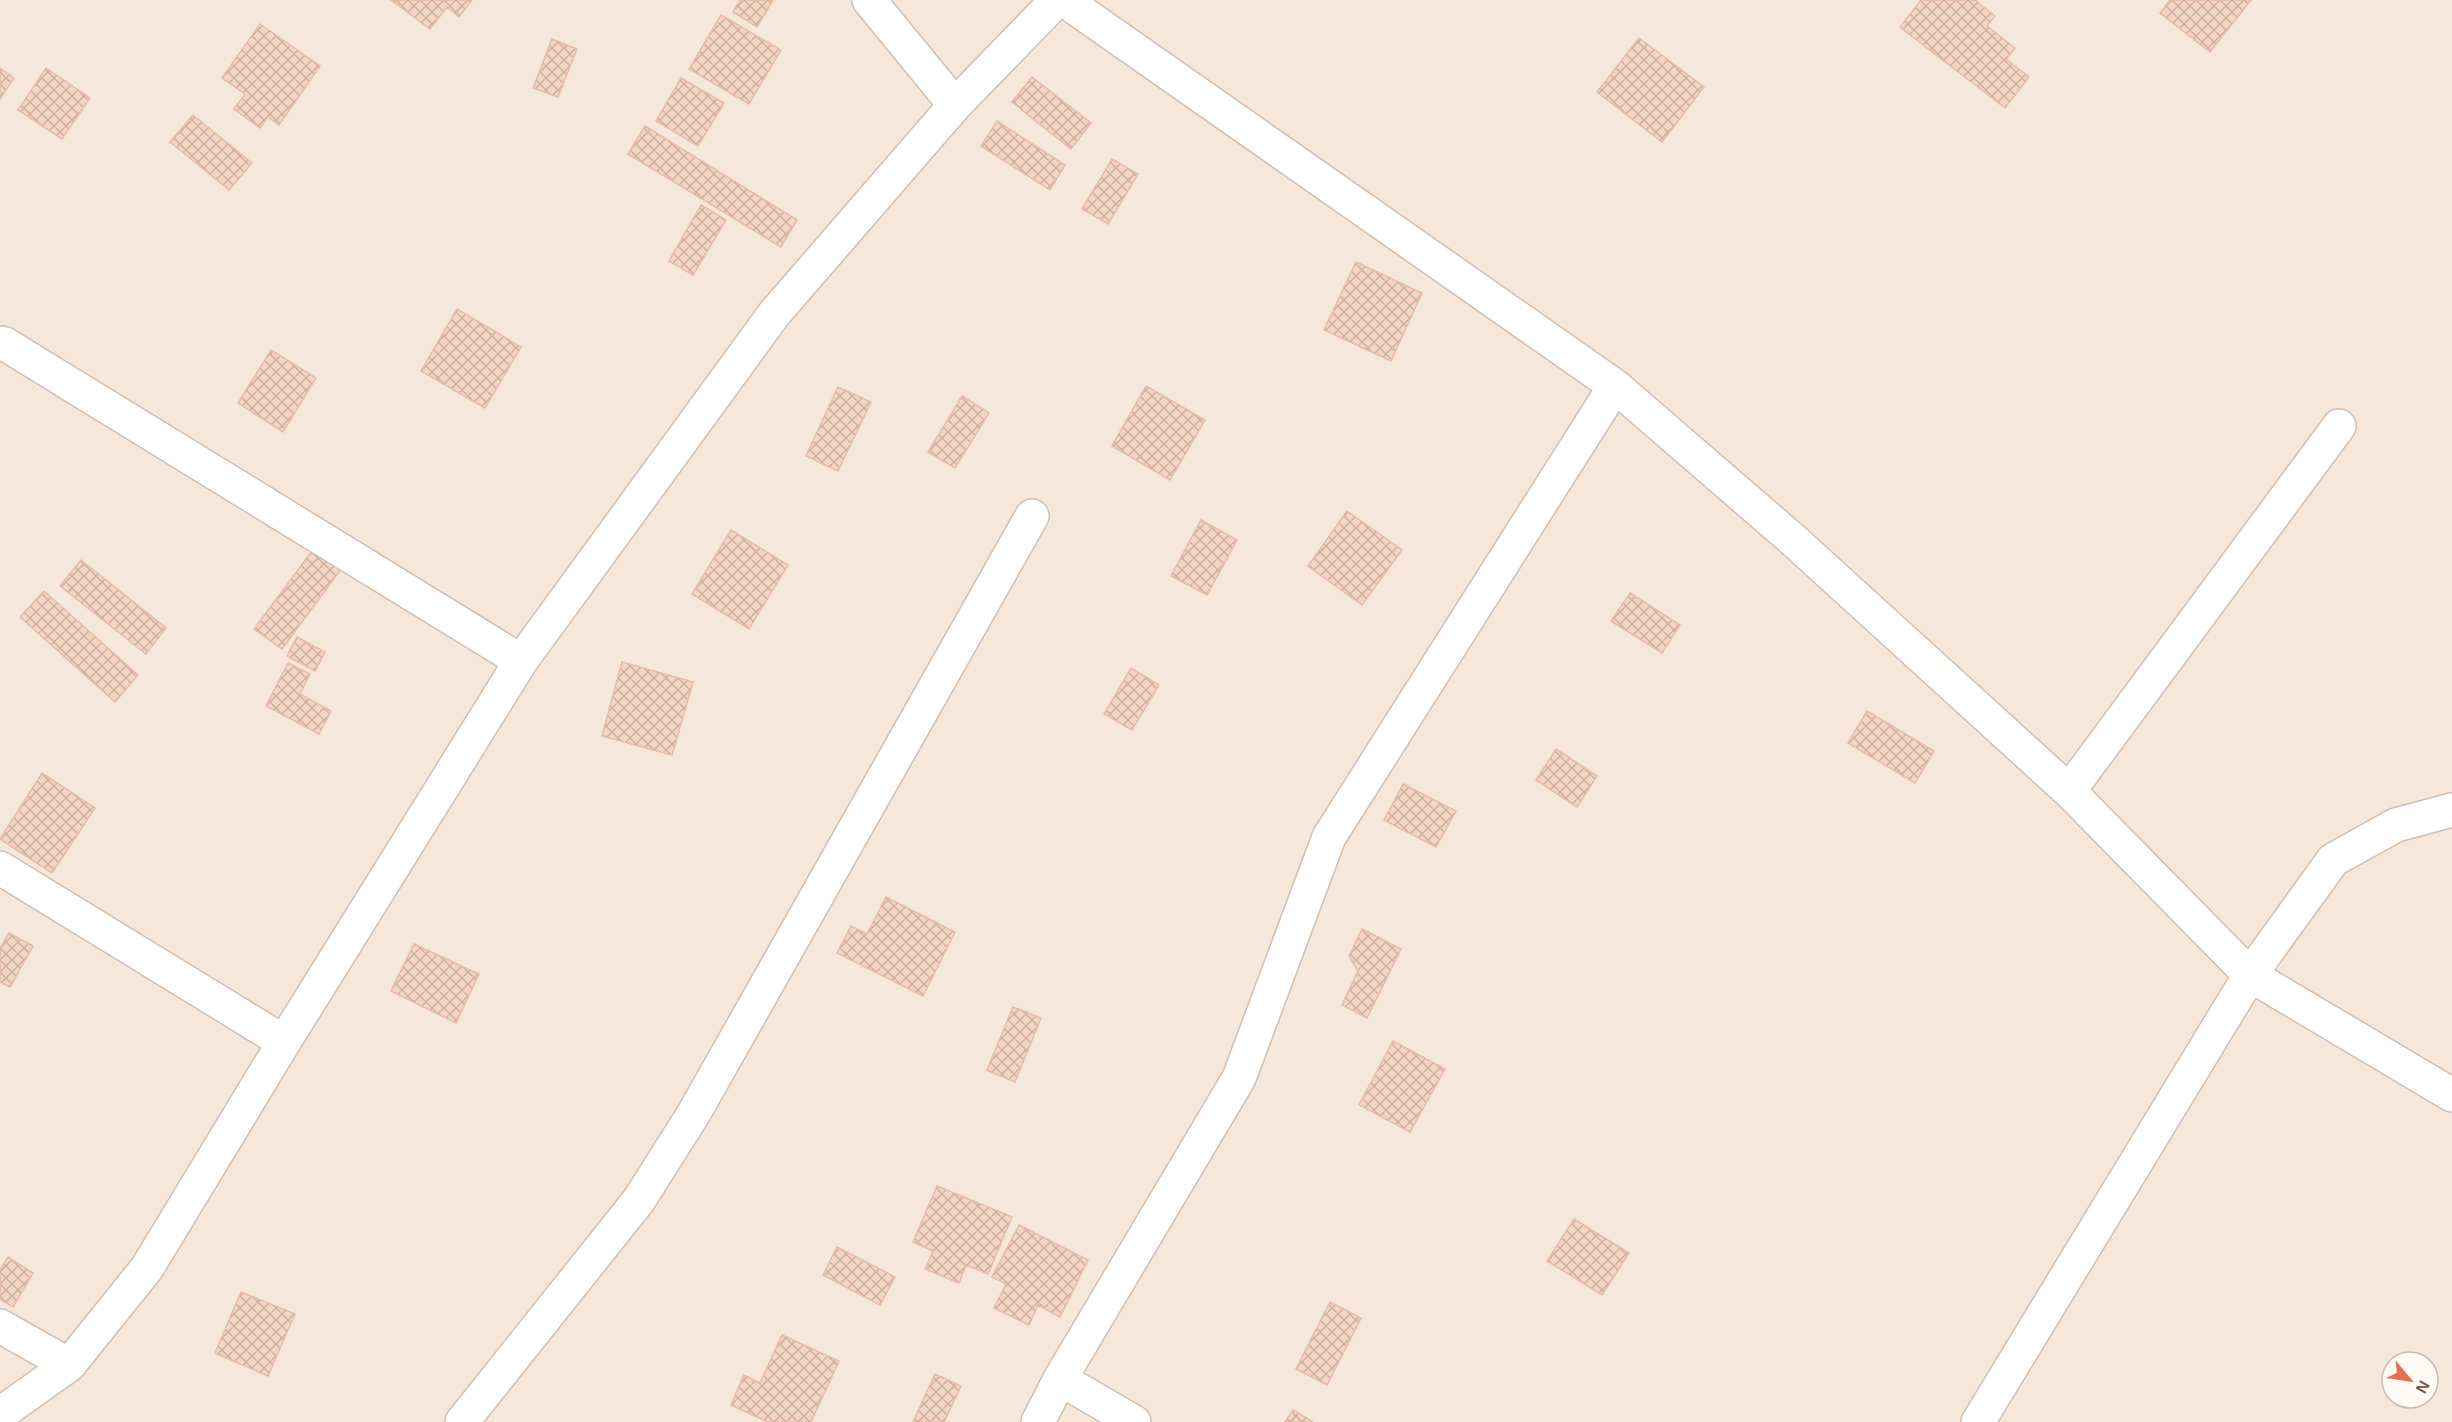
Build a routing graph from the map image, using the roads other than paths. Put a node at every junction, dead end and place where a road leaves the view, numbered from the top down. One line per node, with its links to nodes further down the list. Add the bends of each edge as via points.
1 (868, 0): 4 (street)
2 (1057, 0): 4 (street)
3 (1064, 0): 6 (street)
4 (955, 105): 9 (street, via 774,314)
5 (0, 344): 9 (street, via 6,344)
6 (1615, 386): 10 (street, via 1791,538); 18 (street, via 1329,837 1239,1078)
7 (2339, 426): 10 (street)
8 (1032, 516): 20 (street, via 694,1113 639,1200)
9 (521, 661): 14 (street)
10 (2069, 791): 13 (street)
11 (2452, 810): 13 (street, via 2396,825 2332,860)
12 (0, 868): 14 (street)
13 (2250, 975): 15 (street); 23 (street)
14 (284, 1042): 17 (street, via 147,1268)
15 (2452, 1095)
16 (0, 1326): 17 (street)
17 (69, 1365): 19 (street)
18 (1060, 1379): 21 (street); 22 (street)
19 (0, 1414)
20 (462, 1422)
21 (1038, 1422)
22 (1134, 1422)
23 (1978, 1422)

